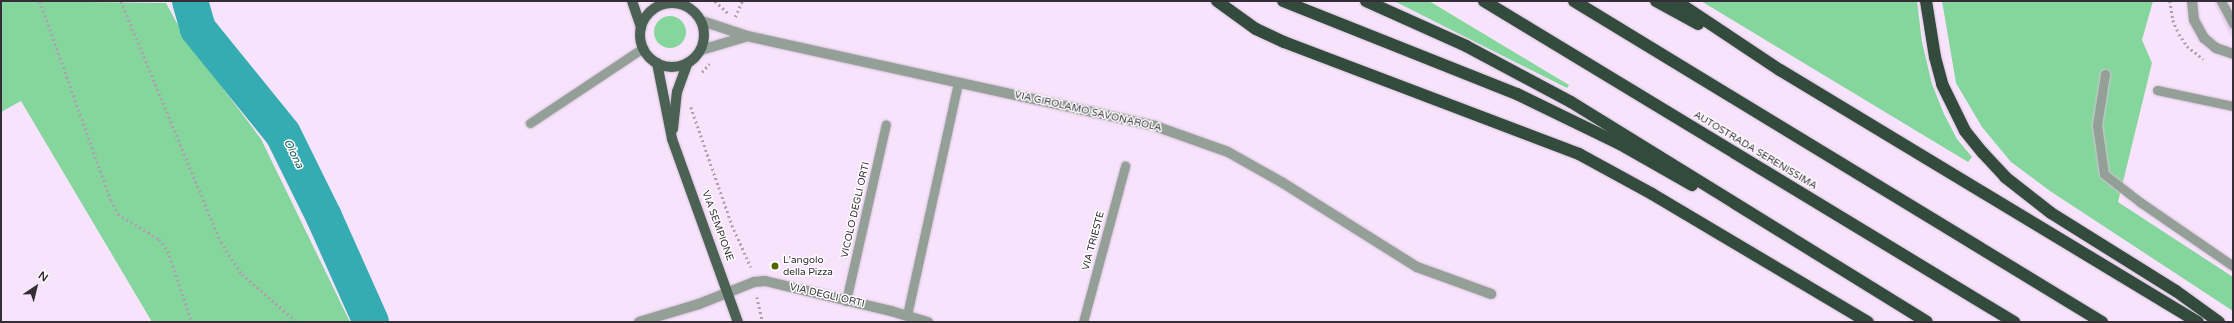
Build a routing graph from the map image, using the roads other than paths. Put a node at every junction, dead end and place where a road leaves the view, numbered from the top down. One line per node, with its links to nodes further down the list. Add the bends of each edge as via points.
1 (632, 1): 15 (main road)
2 (1217, 1): 41 (highway, via 1256,28 1284,42 1579,154 1633,183)
3 (1283, 1): 32 (highway, via 1492,84 1561,115 1641,156)
4 (1366, 1): 32 (highway, via 1466,46 1571,102)
5 (1484, 1): 43 (highway, AUTOSTRADA SERENISSIMA)
6 (1574, 1): 44 (highway)
7 (1656, 1): 22 (highway)
8 (1676, 1): 22 (highway)
9 (1926, 1): 46 (highway, via 1942,84 1965,131 1982,153 2005,177 2034,201 2176,291)
10 (2192, 1): 19 (street, via 2194,20 2204,38 2216,48)
11 (2221, 1): 14 (lane)
12 (668, 2): 13 (main road, via 689,7); 15 (main road, via 652,10)
13 (702, 21): 16 (street, VIA GIROLAMO SAVONAROLA); 18 (main road, via 704,40)
14 (2233, 24)
15 (641, 27): 17 (main road)
16 (747, 36): 18 (street, VIA GIROLAMO SAVONAROLA); 24 (street, VIA GIROLAMO SAVONAROLA)
17 (643, 48): 20 (main road); 27 (lane)
18 (701, 50): 21 (main road)
19 (2233, 54)
20 (657, 63): 21 (main road, via 672,67); 29 (main road, VIA SEMPIONE)
21 (687, 64): 29 (main road, VIA SEMPIONE, via 677,92)
22 (1780, 70): 45 (highway)
23 (2105, 74): 31 (lane, via 2097,125 2104,174)
24 (958, 82): 34 (street, VIA GIROLAMO SAVONAROLA, via 1155,126 1228,152 1284,183 1417,267); 36 (lane)
25 (2157, 90): 26 (lane)
26 (2233, 106)
27 (530, 123)
28 (886, 124): 35 (lane, VICOLO DEGLI ORTI)
29 (672, 139): 33 (main road, VIA SEMPIONE)
30 (1125, 166): 40 (lane, VIA TRIESTE)
31 (2233, 266)
32 (1838, 269): 42 (highway)
33 (727, 292): 35 (street, VIA DEGLI ORTI, via 754,282 765,281); 37 (street, VIA DEGLI ORTI); 38 (main road, VIA SEMPIONE)
34 (1491, 294)
35 (846, 300): 36 (street, VIA DEGLI ORTI)
36 (907, 315): 39 (street, VIA DEGLI ORTI)
37 (639, 322)
38 (738, 322)
39 (928, 322)
40 (1083, 322)
41 (1868, 322)
42 (1927, 322)
43 (2014, 322)
44 (2102, 322)
45 (2198, 322)
46 (2219, 322)

